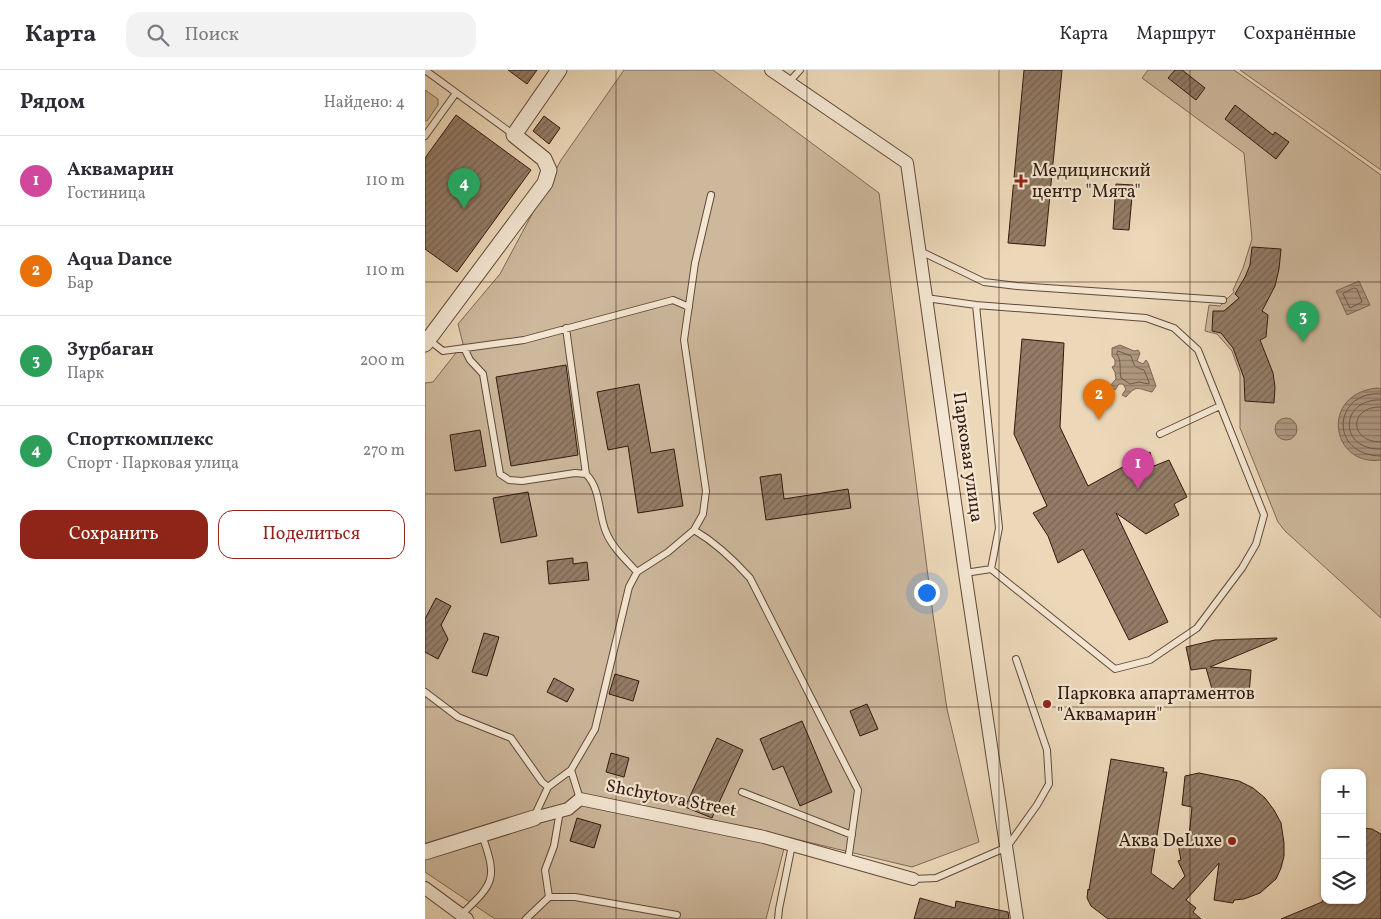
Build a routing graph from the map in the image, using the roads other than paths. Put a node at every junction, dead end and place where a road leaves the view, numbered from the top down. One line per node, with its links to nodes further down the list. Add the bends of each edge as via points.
1 (425, 70): 6 (lane)
2 (559, 70): 7 (street)
3 (771, 70): 5 (street, Парковая улица)
4 (800, 70): 5 (lane)
5 (789, 82): 10 (street, Парковая улица, via 907,163)
6 (456, 93): 7 (lane); 8 (lane)
7 (513, 135): 16 (street, via 544,159 549,170 545,183)
8 (425, 136)
9 (711, 195): 14 (lane, via 695,263)
10 (920, 251): 11 (street, Парковая улица); 12 (lane, via 984,282)
11 (926, 298): 13 (lane); 24 (street, Парковая улица)
12 (1223, 300)
13 (976, 305): 18 (lane, via 1147,318 1173,328 1198,350); 22 (lane, via 999,528)
14 (689, 307): 15 (lane, via 673,300); 21 (lane, via 684,340 706,491 703,514)
15 (566, 328): 17 (lane, via 524,340); 20 (lane)
16 (427, 342): 17 (lane, via 443,351)
17 (464, 348): 20 (lane, via 483,374 500,474 509,480)
18 (1220, 406): 19 (lane); 22 (lane, via 1264,515 1256,544 1242,568 1197,628 1150,660 1115,669)
19 (1160, 434)
20 (586, 474): 23 (lane, via 594,485 606,534)
21 (694, 530): 23 (lane); 34 (lane, via 713,541 751,578 858,790)
22 (991, 569): 24 (lane)
23 (637, 572): 27 (lane, via 629,587 595,729)
24 (965, 573): 36 (street, Парковая улица)
25 (1017, 659): 36 (lane, via 1047,750 1049,784)
26 (425, 692): 28 (lane, via 458,717 511,738)
27 (571, 770): 28 (lane); 30 (lane)
28 (548, 787): 32 (lane)
29 (742, 792): 34 (lane)
30 (580, 799): 31 (street, Shchytova Street, via 568,809); 35 (street, Shchytova Street)
31 (559, 811): 32 (street, Shchytova Street); 41 (lane, via 554,846 545,870)
32 (533, 818): 33 (street, Shchytova Street)
33 (481, 834): 37 (street, Shchytova Street); 44 (lane, via 491,860 491,877 488,887)
34 (852, 835): 38 (lane)
35 (792, 845): 38 (street, Shchytova Street); 47 (lane)
36 (1007, 847): 39 (lane, via 936,878); 48 (street, Парковая улица)
37 (425, 852)
38 (848, 861): 39 (street, Shchytova Street)
39 (913, 879)
40 (425, 888): 44 (street)
41 (549, 897): 42 (lane); 43 (lane, via 575,897)
42 (537, 910): 45 (lane); 46 (lane)
43 (677, 916)
44 (464, 917)
45 (526, 919)
46 (537, 919)
47 (778, 919)
48 (1017, 919)

